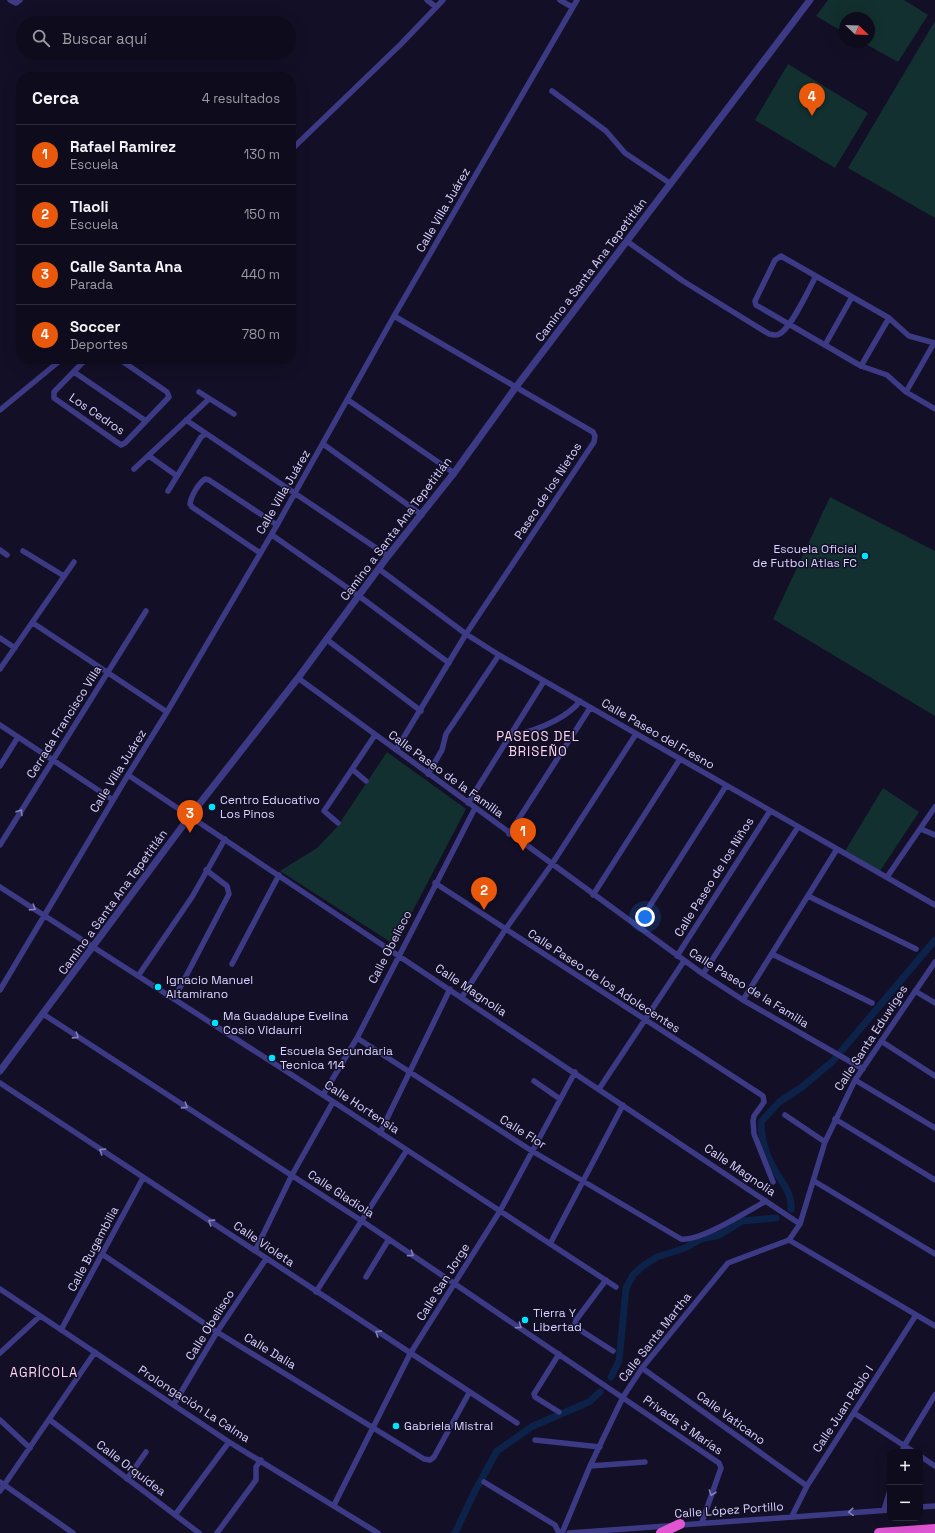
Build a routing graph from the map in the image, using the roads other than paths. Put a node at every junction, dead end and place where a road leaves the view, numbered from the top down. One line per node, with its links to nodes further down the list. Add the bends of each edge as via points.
1 (10, 0): 2 (street, via 16,3)
2 (20, 0)
3 (426, 0): 8 (street)
4 (443, 0): 8 (street)
5 (560, 0): 9 (street)
6 (577, 0): 9 (street, Calle Villa Juárez)
7 (810, 0): 12 (street, Camino a Santa Ana Tepetitlán)
8 (436, 7): 11 (street)
9 (572, 7): 16 (street, Calle Villa Juárez)
10 (552, 91): 12 (street, via 606,130 626,153)
11 (296, 145)
12 (671, 184): 13 (street, Camino a Santa Ana Tepetitlán)
13 (628, 242): 18 (street, via 683,281 769,334 780,334); 26 (street, Camino a Santa Ana Tepetitlán)
14 (816, 276): 15 (street); 18 (street); 18 (street, via 783,257 779,256 775,260 754,303)
15 (852, 297): 17 (street); 20 (street)
16 (394, 316): 26 (street, Paseo de los Nietos); 30 (street, Calle Villa Juárez)
17 (889, 318): 19 (street, via 909,336); 24 (street)
18 (789, 324): 20 (street)
19 (935, 343): 28 (street)
20 (825, 345): 24 (street)
21 (56, 364): 32 (street)
22 (80, 364): 25 (street, Los Cedros)
23 (126, 364): 35 (street, Los Cedros, via 169,394 168,400)
24 (861, 366): 28 (street, via 887,374)
25 (74, 372): 35 (street); 35 (street, Los Cedros, via 54,392 55,399 117,443 123,444)
26 (516, 387): 40 (street, Camino a Santa Ana Tepetitlán); 58 (street, Paseo de los Nietos, via 593,432 595,439)
27 (199, 392): 29 (street)
28 (906, 392): 31 (street)
29 (209, 399): 33 (street); 34 (street)
30 (348, 400): 37 (street, Calle Villa Juárez); 40 (street)
31 (935, 409)
32 (0, 410)
33 (234, 414)
34 (186, 420): 36 (street); 38 (street)
35 (146, 421)
36 (206, 434): 41 (street, via 201,437); 43 (street)
37 (323, 444): 43 (street, Calle Villa Juárez); 44 (street)
38 (149, 456): 39 (street); 41 (street)
39 (134, 469)
40 (454, 473): 44 (street, Camino a Santa Ana Tepetitlán)
41 (177, 476): 42 (street)
42 (168, 491)
43 (295, 495): 45 (street, Calle Villa Juárez); 51 (street)
44 (422, 515): 51 (street, Camino a Santa Ana Tepetitlán)
45 (277, 526): 46 (street, Calle Villa Juárez); 49 (street, via 209,480 201,482 190,500 192,508)
46 (272, 535): 49 (street, Calle Villa Juárez); 55 (street)
47 (0, 550): 50 (street)
48 (23, 551): 54 (street)
49 (260, 553): 71 (street, Calle Villa Juárez)
50 (7, 555)
51 (388, 556): 53 (street, Camino a Santa Ana Tepetitlán)
52 (74, 562): 54 (street)
53 (379, 568): 55 (street, Camino a Santa Ana Tepetitlán); 58 (street, Calle Paseo del Fresno)
54 (64, 576): 57 (street)
55 (359, 596): 60 (street, Camino a Santa Ana Tepetitlán); 63 (street)
56 (146, 611): 65 (street, Cerrada Francisco Villa)
57 (33, 623): 61 (street); 65 (street)
58 (466, 634): 62 (street, Calle Paseo del Fresno); 63 (street, Paseo de los Nietos)
59 (0, 638): 61 (street)
60 (326, 640): 66 (street, Camino a Santa Ana Tepetitlán); 70 (street)
61 (15, 648): 64 (street)
62 (499, 655): 67 (street, Calle Paseo del Fresno); 82 (street, via 446,734 442,750)
63 (449, 663): 70 (street, Paseo de los Nietos)
64 (0, 669)
65 (107, 674): 71 (street); 79 (street, Cerrada Francisco Villa)
66 (298, 678): 73 (street, Calle Paseo de la Familia); 91 (street, Camino a Santa Ana Tepetitlán)
67 (544, 681): 68 (street, Calle Paseo del Fresno); 76 (street)
68 (580, 701): 69 (street, Calle Paseo del Fresno); 76 (street, via 574,710 535,730)
69 (590, 708): 74 (street, Calle Paseo del Fresno); 95 (street)
70 (421, 711): 77 (street, Paseo de los Nietos)
71 (168, 712): 83 (street, Calle Villa Juárez)
72 (0, 725): 75 (street)
73 (375, 734): 77 (street, Calle Paseo de la Familia); 81 (street)
74 (636, 734): 78 (street, Calle Paseo del Fresno); 100 (street)
75 (18, 737): 79 (street); 80 (street)
76 (511, 737): 87 (street)
77 (396, 750): 82 (street, Calle Paseo de la Familia)
78 (680, 759): 85 (street, Calle Paseo del Fresno); 106 (street)
79 (52, 760): 86 (street); 98 (street, Cerrada Francisco Villa, one-way to 79)
80 (0, 766)
81 (352, 769): 84 (street); 92 (street, via 324,812)
82 (428, 774): 87 (street, Calle Paseo de la Familia)
83 (128, 775): 86 (street, Calle Villa Juárez); 91 (street, Calle Magnolia)
84 (366, 781)
85 (726, 786): 90 (street, Calle Paseo del Fresno); 110 (street)
86 (113, 800): 109 (street, Calle Villa Juárez)
87 (468, 803): 89 (street, Calle Paseo de la Familia)
88 (935, 807): 94 (street)
89 (475, 808): 95 (street, Calle Paseo de la Familia); 104 (street, Calle Obelisco)
90 (770, 811): 93 (street, Calle Paseo del Fresno); 116 (street, Calle Paseo de los Niños)
91 (190, 816): 97 (street, Calle Magnolia); 112 (street, Camino a Santa Ana Tepetitlán)
92 (338, 823)
93 (798, 827): 99 (street, Calle Paseo del Fresno); 120 (street)
94 (921, 829): 96 (street); 103 (street)
95 (509, 834): 100 (street, Calle Paseo de la Familia)
96 (935, 836)
97 (225, 839): 101 (street); 102 (street, Calle Magnolia)
98 (0, 845)
99 (836, 849): 103 (street, Calle Paseo del Fresno); 107 (street)
100 (552, 864): 106 (street, Calle Paseo de la Familia); 111 (street)
101 (206, 870): 121 (street, via 192,897); 126 (street, via 227,886 229,894)
102 (279, 875): 114 (street, Calle Magnolia); 119 (street)
103 (887, 877): 108 (street, Calle Paseo del Fresno)
104 (435, 883): 111 (street, Calle Paseo de los Adolecentes); 114 (street, Calle Obelisco)
105 (0, 887): 109 (street, Calle Hortensia, one-way to 109)
106 (594, 895): 110 (street, Calle Paseo de la Familia)
107 (808, 896): 113 (street); 115 (street)
108 (935, 905)
109 (44, 915): 112 (street, Calle Hortensia); 123 (street, Calle Villa Juárez)
110 (637, 926): 116 (street, Calle Paseo de la Familia)
111 (505, 930): 125 (street); 131 (street, Calle Paseo de los Adolecentes)
112 (94, 947): 121 (street, Calle Hortensia); 130 (street, Camino a Santa Ana Tepetitlán)
113 (916, 949)
114 (399, 954): 122 (street, Calle Magnolia); 132 (street, Calle Obelisco)
115 (772, 954): 127 (street); 128 (street)
116 (677, 956): 117 (street, Calle Paseo de la Familia)
117 (684, 961): 120 (street, Calle Paseo de la Familia); 131 (street)
118 (935, 962): 124 (street, Calle Santa Eduwiges)
119 (232, 964)
120 (703, 974): 127 (street, Calle Paseo de la Familia)
121 (138, 976): 126 (street, Calle Hortensia)
122 (450, 989): 125 (street, Calle Magnolia); 137 (street)
123 (0, 990)
124 (915, 991): 129 (street); 133 (street, Calle Santa Eduwiges)
125 (462, 997): 136 (street, Calle Magnolia)
126 (174, 999): 143 (street, Calle Hortensia)
127 (743, 1000): 134 (street, Calle Paseo de la Familia)
128 (872, 1003)
129 (935, 1003)
130 (43, 1014): 135 (street, Camino a Santa Ana Tepetitlán); 154 (street, Calle Gladiola, one-way to 154)
131 (644, 1021): 142 (street); 159 (street, Calle Paseo de los Adolecentes, via 763,1096 764,1102 753,1121 754,1134)
132 (357, 1038): 137 (street, Calle Flor); 143 (street, Calle Obelisco)
133 (881, 1041): 134 (street, Calle Santa Eduwiges); 138 (street)
134 (863, 1069): 139 (street, Calle Santa Eduwiges)
135 (0, 1071)
136 (575, 1072): 142 (street, Calle Magnolia); 144 (street, Calle San Jorge)
137 (409, 1073): 150 (street); 153 (street, Calle Flor)
138 (935, 1076)
139 (855, 1080): 148 (street, Calle Santa Eduwiges); 149 (street)
140 (534, 1081): 144 (street)
141 (0, 1083): 155 (street, Calle Violeta, one-way to 141)
142 (599, 1089): 146 (street, Calle Magnolia)
143 (323, 1095): 145 (street, Calle Hortensia)
144 (560, 1099): 153 (street, Calle San Jorge)
145 (333, 1102): 150 (street, Calle Hortensia); 154 (street)
146 (622, 1104): 157 (street); 160 (street, Calle Magnolia)
147 (785, 1115): 151 (street)
148 (835, 1119): 151 (street, Calle Santa Eduwiges); 156 (street)
149 (935, 1128)
150 (380, 1133): 152 (street, Calle Hortensia)
151 (825, 1142): 158 (street, Calle Santa Eduwiges)
152 (407, 1150): 161 (street, Calle Hortensia); 162 (street)
153 (532, 1151): 157 (street, Calle Flor); 161 (street, Calle San Jorge)
154 (292, 1175): 162 (street, Calle Gladiola); 167 (street)
155 (143, 1178): 167 (street, Calle Violeta, one-way to 155); 168 (street, Calle Bugambilia)
156 (935, 1180)
157 (582, 1181): 160 (street, Calle Flor, via 681,1239 714,1229); 166 (street)
158 (814, 1181): 163 (street, Calle Santa Eduwiges); 169 (street)
159 (773, 1182)
160 (766, 1201): 163 (street, Calle Magnolia)
161 (500, 1211): 166 (street, Calle Hortensia); 173 (street, Calle San Jorge)
162 (362, 1220): 164 (street, Calle Gladiola); 176 (street)
163 (800, 1224): 165 (street, Calle Santa Eduwiges)
164 (389, 1239): 171 (street); 173 (street, Calle Gladiola, one-way to 173)
165 (789, 1240): 177 (street); 187 (street, Calle Santa Martha, via 728,1263)
166 (550, 1244): 172 (street, Calle Hortensia)
167 (255, 1251): 170 (street, Calle Violeta)
168 (102, 1254): 180 (street, Calle Bugambilia); 181 (street, Calle Dalia)
169 (935, 1254)
170 (266, 1259): 176 (street, Calle Violeta); 181 (street, Calle Obelisco)
171 (366, 1277)
172 (606, 1280): 174 (street, Calle Hortensia); 182 (street, via 575,1324 577,1328)
173 (455, 1283): 185 (street, Calle San Jorge); 186 (street, Calle Gladiola, one-way to 186)
174 (616, 1287)
175 (0, 1289): 178 (street, Prolongación La Calma)
176 (316, 1292): 185 (street, Calle Violeta, one-way to 176)
177 (916, 1315): 179 (street); 193 (street, Calle Juan Pablo I)
178 (40, 1316): 180 (street, Prolongación La Calma); 184 (street)
179 (935, 1326)
180 (61, 1330): 183 (street, Prolongación La Calma)
181 (217, 1332): 191 (street, Calle Obelisco); 197 (street, Calle Dalia)
182 (613, 1351)
183 (95, 1352): 191 (street, Prolongación La Calma); 195 (street)
184 (0, 1353)
185 (410, 1354): 188 (street, Calle Violeta); 197 (street, Calle San Jorge)
186 (559, 1354): 190 (street, Calle Gladiola); 192 (street, via 534,1394 534,1397)
187 (642, 1368): 190 (street, Calle Santa Martha); 214 (street, Calle Vaticano)
188 (469, 1393): 196 (street, Calle Violeta); 197 (street, Calle Dalia, via 430,1460)
189 (935, 1395): 200 (street)
190 (623, 1397): 201 (street, Calle Santa Martha); 222 (street, Privada 3 Marías, one-way to 222, via 720,1465)
191 (174, 1404): 199 (street, Prolongación La Calma)
192 (559, 1412)
193 (854, 1413): 200 (street); 214 (street, Calle Juan Pablo I)
194 (0, 1420): 202 (street)
195 (50, 1420): 202 (street); 211 (street, Calle Orquídea)
196 (517, 1423)
197 (373, 1427): 216 (street, Calle San Jorge)
198 (535, 1440): 201 (street)
199 (229, 1442): 207 (street, Prolongación La Calma); 220 (street)
200 (904, 1446): 203 (street); 204 (street)
201 (600, 1447): 209 (street, Calle Santa Martha)
202 (30, 1448): 213 (street)
203 (903, 1449)
204 (909, 1449)
205 (146, 1452): 211 (street)
206 (923, 1458): 210 (street)
207 (261, 1460): 216 (street, Prolongación La Calma); 227 (street, via 256,1467 256,1480)
208 (645, 1462): 209 (street)
209 (590, 1466): 229 (street, Calle Santa Martha)
210 (935, 1466)
211 (127, 1479): 220 (street, Calle Orquídea)
212 (484, 1482): 229 (street, via 555,1526)
213 (2, 1483): 215 (street); 225 (street)
214 (807, 1486): 221 (street, Calle Juan Pablo I)
215 (0, 1491)
216 (334, 1505): 228 (street, Prolongación La Calma)
217 (935, 1506): 218 (street)
218 (923, 1507)
219 (887, 1510): 221 (street, Calle López Portillo, one-way to 221)
220 (175, 1515): 226 (street, Calle Orquídea)
221 (792, 1516): 222 (street, Calle López Portillo)
222 (702, 1522): 223 (street, Calle López Portillo)
223 (680, 1524): 230 (street, Calle López Portillo); 231 (highway)
224 (935, 1529): 232 (highway)
225 (73, 1533)
226 (199, 1533)
227 (217, 1533)
228 (378, 1533)
229 (560, 1533)
230 (569, 1533)
231 (661, 1533)
232 (879, 1533)

